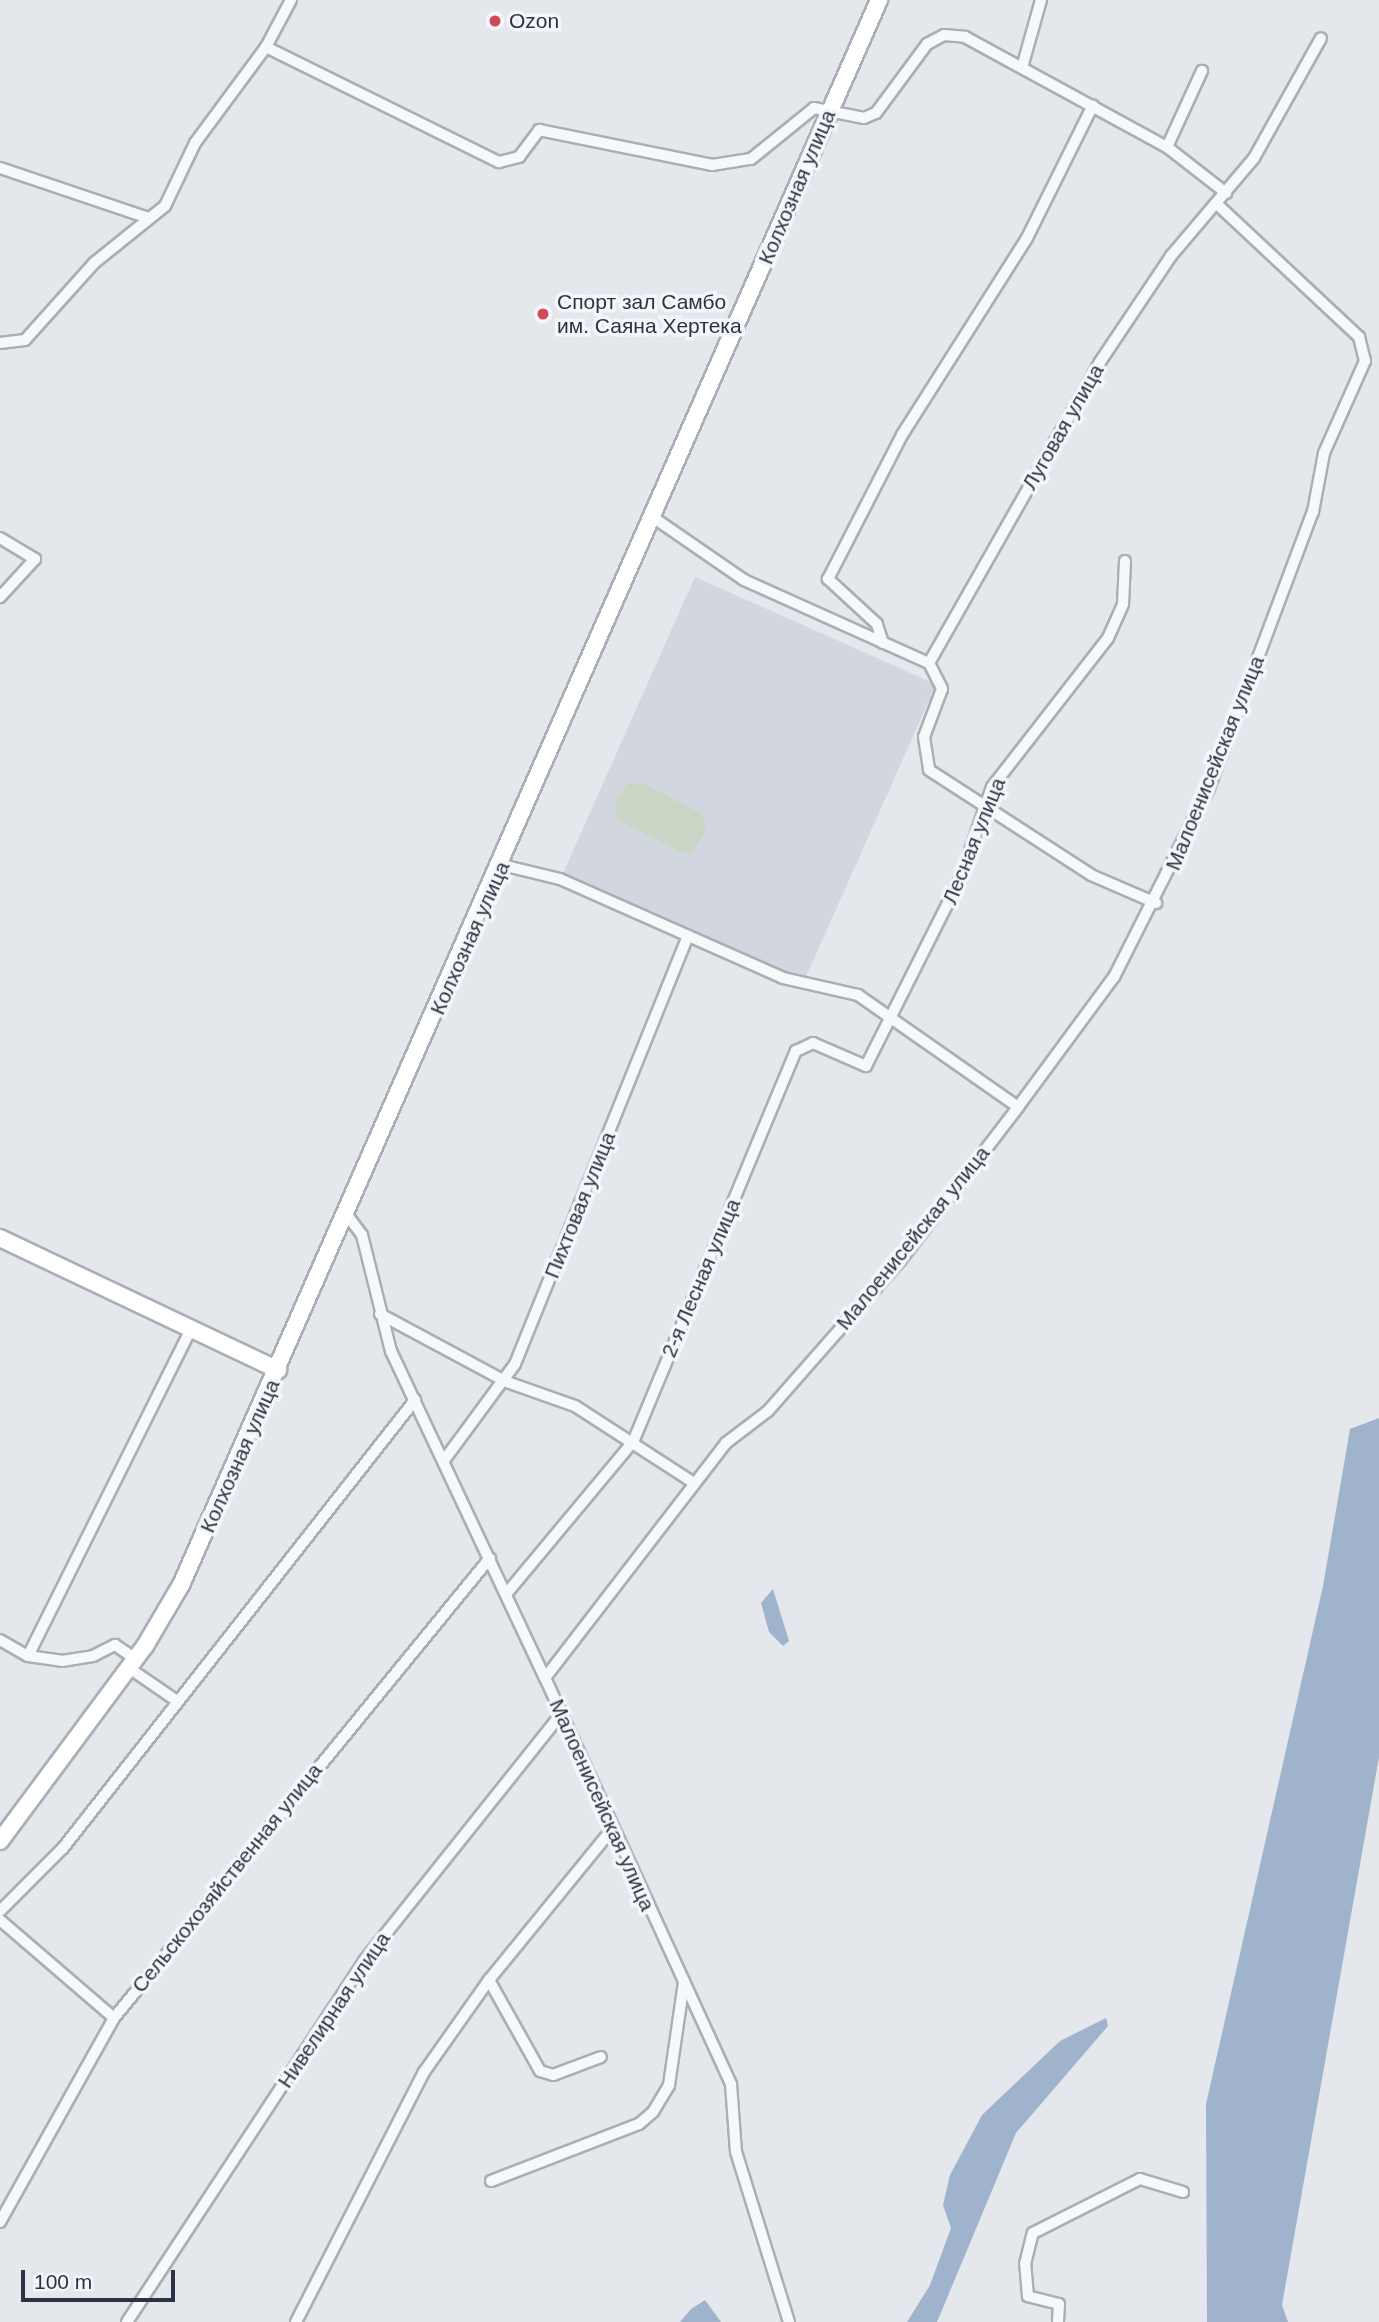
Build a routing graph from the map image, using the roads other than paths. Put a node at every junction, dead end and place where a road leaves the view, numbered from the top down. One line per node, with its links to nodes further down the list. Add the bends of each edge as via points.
1 (291, 0): 5 (street)
2 (879, 0): 9 (main road, Колхозная улица)
3 (1041, 0): 6 (street)
4 (1321, 38): 12 (street, Луговая улица, via 1260,148)
5 (266, 47): 9 (street, via 499,162 519,157 539,130 692,163 729,164 751,159 814,108); 14 (street, via 195,143 165,206)
6 (1023, 64): 8 (street); 9 (street, via 965,37 944,35 928,44 876,113 864,118)
7 (1202, 71): 10 (street)
8 (1093, 105): 10 (street); 20 (street, via 1027,238 902,435 828,579 877,624)
9 (830, 110): 16 (main road, Колхозная улица)
10 (1167, 147): 12 (street)
11 (0, 168): 14 (street)
12 (1226, 193): 13 (street, Луговая улица)
13 (1217, 204): 21 (street, Луговая улица, via 1171,256 1100,362); 24 (street, Малоенисейская улица, via 1359,337 1365,361 1324,453 1300,550 1209,788)
14 (146, 216): 15 (street, via 65,291 24,340)
15 (0, 342)
16 (654, 518): 20 (street, via 744,580); 23 (main road, Колхозная улица)
17 (0, 538): 19 (street, via 35,559)
18 (1125, 561): 22 (street, Лесная улица, via 1123,604 1108,638 1011,758)
19 (0, 597)
20 (883, 643): 21 (street)
21 (929, 663): 22 (street, via 942,689 924,737 929,770)
22 (983, 807): 24 (street, via 1019,824 1091,876); 26 (street, Лесная улица, via 961,877)
23 (502, 865): 25 (street, via 560,879); 28 (main road, Колхозная улица)
24 (1156, 903): 27 (street, Малоенисейская улица, via 1114,976)
25 (688, 936): 26 (street, via 783,978 858,995 884,1007); 33 (street, Пихтовая улица)
26 (890, 1023): 27 (street); 35 (street, 2-я Лесная улица, via 866,1066 813,1043 796,1051)
27 (1018, 1107): 37 (street, Малоенисейская улица, via 900,1261 768,1411 726,1443)
28 (347, 1215): 30 (street, via 362,1235); 32 (main road, Колхозная улица)
29 (0, 1238): 31 (main road)
30 (380, 1314): 33 (street); 34 (street)
31 (191, 1329): 32 (main road); 41 (street)
32 (278, 1370): 42 (main road, Колхозная улица, via 181,1585)
33 (506, 1381): 35 (street, via 575,1406); 36 (street, Пихтовая улица)
34 (415, 1400): 36 (street); 44 (street)
35 (633, 1442): 37 (street); 39 (street, 2-я Лесная улица)
36 (445, 1459): 38 (street)
37 (694, 1483): 43 (street, Малоенисейская улица)
38 (490, 1558): 39 (street); 52 (street, Сельскохозяйственная улица)
39 (507, 1593): 43 (street)
40 (0, 1640): 41 (street)
41 (27, 1656): 42 (street, via 93,1656 115,1645)
42 (133, 1664): 44 (street); 47 (main road, Колхозная улица)
43 (545, 1678): 45 (street, Малоенисейская улица)
44 (174, 1699): 48 (street, via 63,1848)
45 (562, 1714): 46 (street, Малоенисейская улица); 58 (street, Нивелирная улица, via 364,1961)
46 (613, 1828): 50 (street); 51 (street, Малоенисейская улица)
47 (0, 1841)
48 (0, 1911)
49 (0, 1920): 52 (street)
50 (489, 1980): 53 (street, via 540,2071 553,2075); 59 (street, via 424,2072 371,2166)
51 (684, 1982): 54 (street, via 669,2084 653,2112 639,2124); 60 (street, Малоенисейская улица, via 731,2084 736,2152)
52 (114, 2018): 56 (street, Сельскохозяйственная улица)
53 (601, 2057)
54 (491, 2181)
55 (1182, 2192): 57 (street, via 1140,2179 1033,2233 1025,2264 1028,2296 1059,2304)
56 (0, 2222)
57 (1059, 2316)
58 (127, 2322)
59 (296, 2322)
60 (789, 2322)

